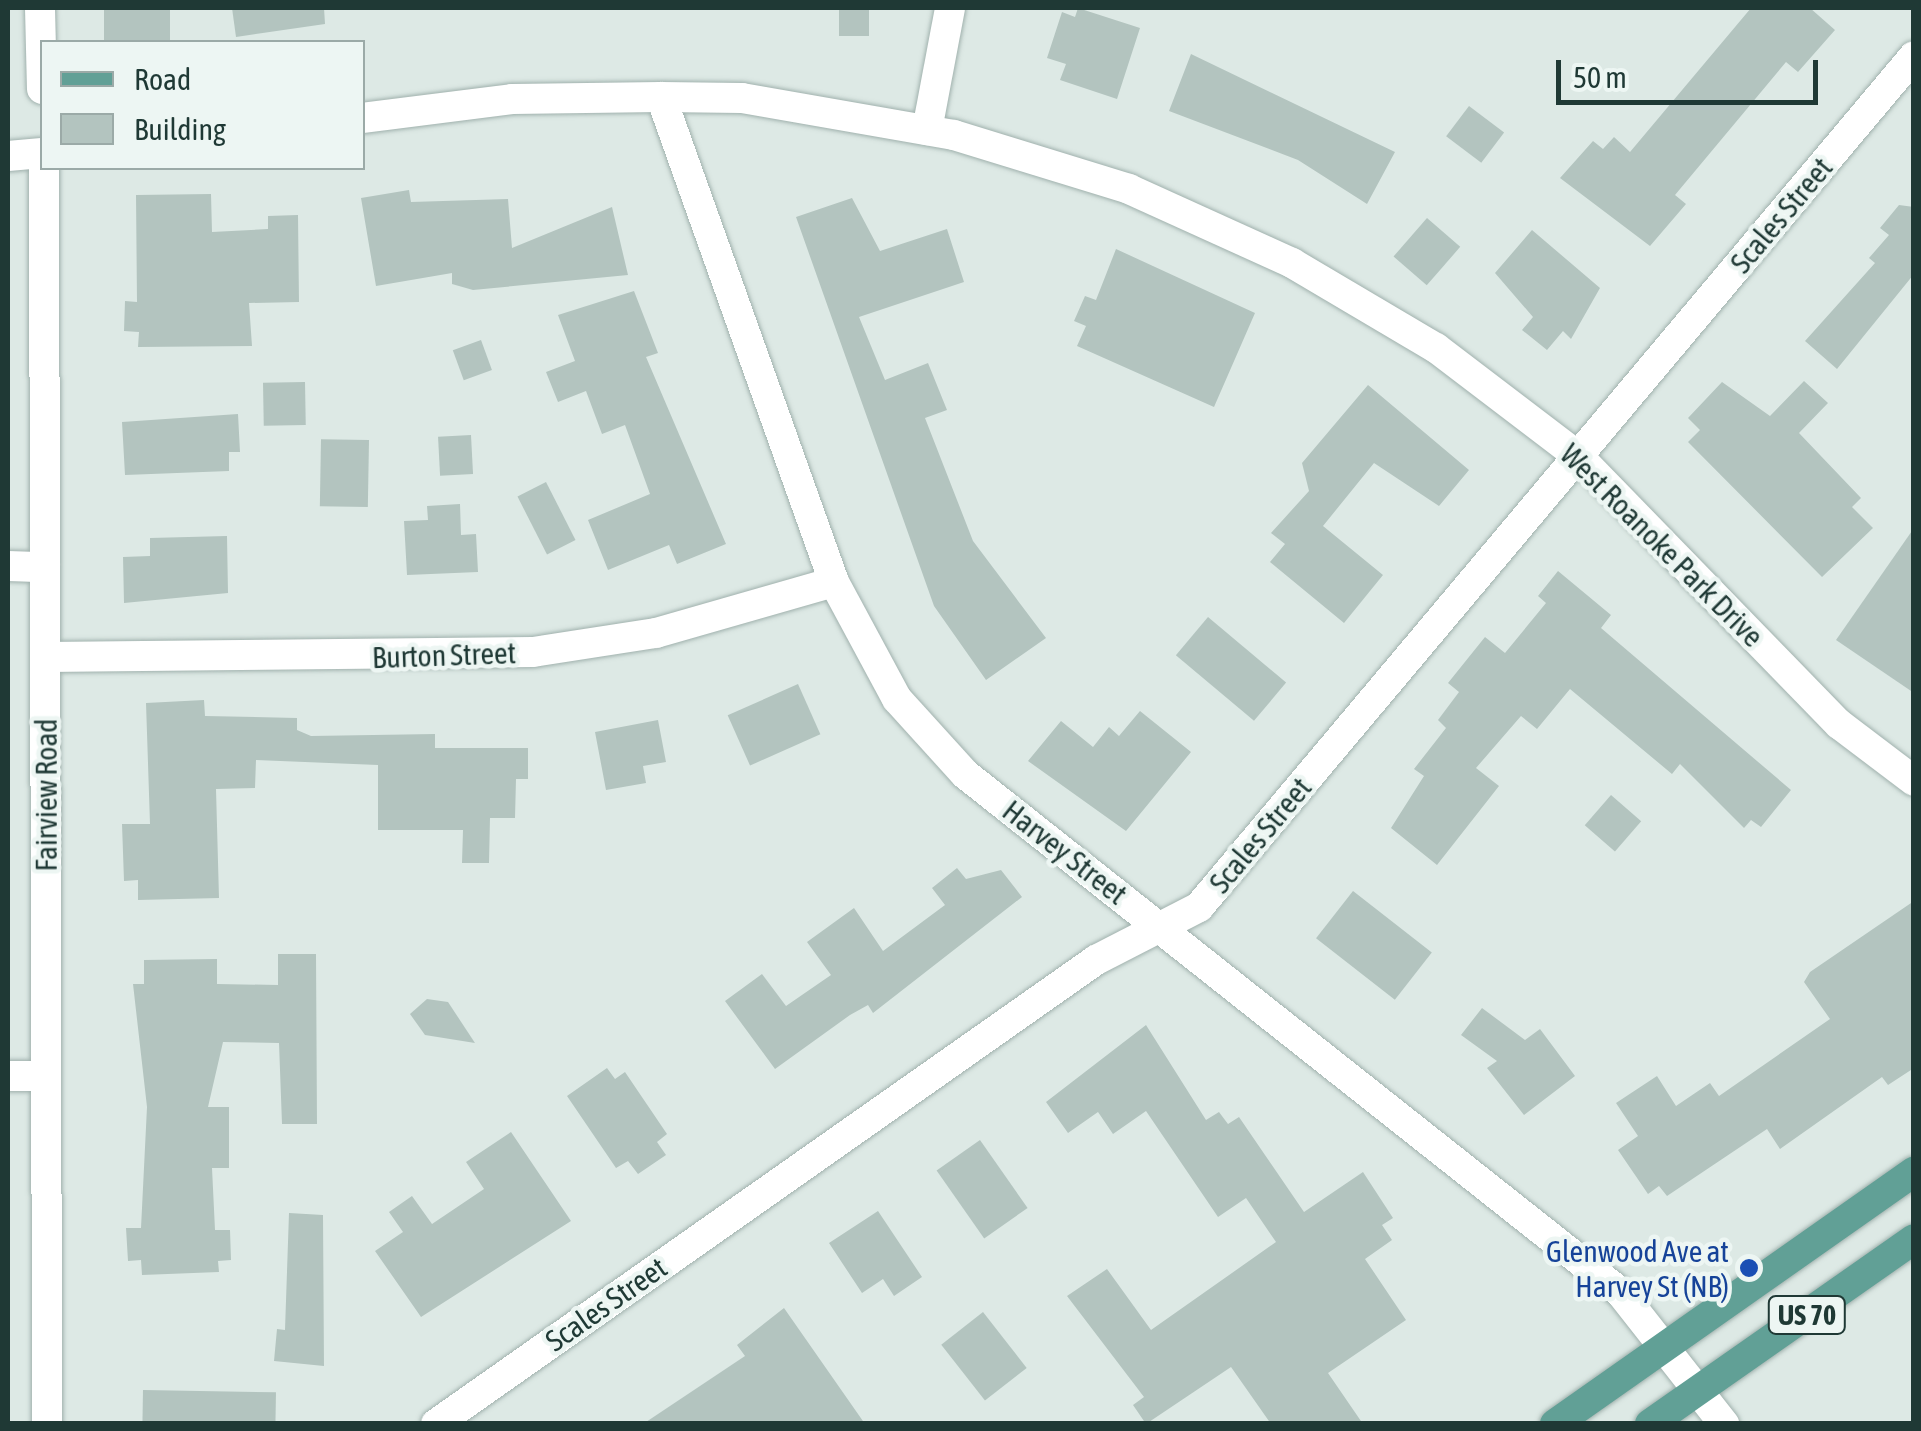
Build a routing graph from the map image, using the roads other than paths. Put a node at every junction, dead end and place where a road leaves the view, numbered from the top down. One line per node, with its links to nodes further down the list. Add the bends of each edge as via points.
1 (40, 8): 3 (street)
2 (950, 8): 7 (street)
3 (41, 40)
4 (1914, 56): 11 (street, Scales Street)
5 (661, 97): 6 (street, West Roanoke Park Drive, via 512,99); 7 (street, West Roanoke Park Drive, via 742,98); 14 (street, Harvey Street)
6 (365, 118)
7 (927, 130): 11 (street, West Roanoke Park Drive, via 1129,189 1292,263 1436,348)
8 (40, 153): 9 (street)
9 (8, 156)
10 (44, 170): 13 (street, Fairview Road)
11 (1580, 457): 16 (street, West Roanoke Park Drive, via 1839,724); 17 (street, Scales Street, via 1199,906)
12 (8, 566): 13 (street)
13 (46, 566): 15 (street, Fairview Road)
14 (834, 582): 15 (street, Burton Street, via 656,633 533,652); 17 (street, Harvey Street, via 897,699 966,774)
15 (46, 657): 19 (street, Fairview Road)
16 (1914, 781)
17 (1163, 931): 22 (street, Harvey Street, via 1622,1293); 25 (street, Scales Street, via 1096,960)
18 (8, 1076): 19 (street)
19 (46, 1076): 24 (street, Fairview Road)
20 (1914, 1172): 22 (main road, US 70)
21 (1914, 1239): 23 (main road, US 70)
22 (1668, 1346): 23 (street, Harvey Street); 26 (main road, US 70)
23 (1700, 1389): 27 (main road, US 70); 28 (street, Harvey Street)
24 (48, 1424)
25 (436, 1424)
26 (1554, 1424)
27 (1650, 1424)
28 (1724, 1424)

